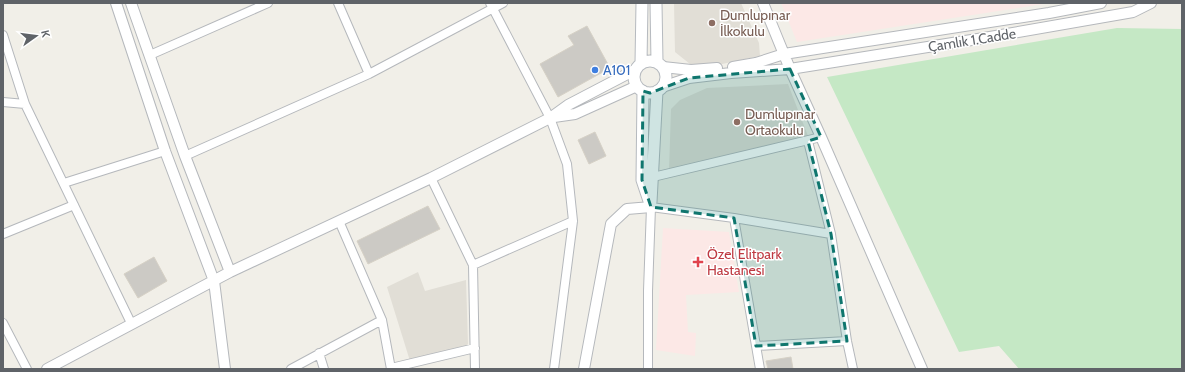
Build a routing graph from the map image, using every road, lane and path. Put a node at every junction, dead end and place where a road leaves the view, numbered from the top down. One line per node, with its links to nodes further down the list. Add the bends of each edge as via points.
1 (116, 3): 26 (street)
2 (131, 3): 14 (street)
3 (268, 3): 14 (street)
4 (338, 3): 18 (street)
5 (502, 3): 11 (street)
6 (642, 3): 16 (main road)
7 (656, 3): 15 (main road)
8 (763, 3): 13 (street)
9 (1101, 3): 13 (street)
10 (1151, 3): 17 (street, Çamlık 1.Cadde, via 1133,12)
11 (491, 6): 18 (street); 23 (street)
12 (3, 34): 22 (street)
13 (784, 54): 15 (street, via 738,67 691,70); 17 (street)
14 (150, 55): 27 (street)
15 (660, 64): 16 (main road, via 648,60); 20 (main road, via 666,74 666,81)
16 (638, 67): 19 (main road, via 634,78); 23 (street, via 568,105)
17 (790, 69): 20 (street, Çamlık 1.Cadde, via 689,78); 24 (street)
18 (369, 74): 27 (street)
19 (640, 89): 20 (main road, via 650,93); 23 (street, via 575,114); 32 (main road, via 642,180)
20 (660, 89): 28 (main road)
21 (3, 102): 22 (street)
22 (25, 104): 30 (street)
23 (550, 118): 29 (street); 35 (street, via 567,164)
24 (821, 137): 25 (street); 60 (street)
25 (808, 141): 28 (street); 37 (street)
26 (165, 150): 30 (street); 40 (street)
27 (185, 156): 39 (street)
28 (653, 177): 32 (main road)
29 (431, 178): 34 (street); 38 (street)
30 (64, 184): 31 (street)
31 (74, 205): 36 (street); 43 (street)
32 (651, 207): 33 (street); 56 (street, via 627,209 611,224); 57 (street)
33 (734, 218): 37 (street); 45 (street)
34 (339, 221): 39 (street); 41 (street)
35 (573, 221): 38 (street); 55 (street)
36 (3, 234)
37 (831, 234): 44 (street)
38 (473, 265): 46 (street)
39 (230, 272): 40 (street)
40 (214, 281): 43 (street); 50 (street)
41 (382, 320): 47 (street); 53 (street)
42 (3, 323): 48 (street)
43 (131, 324): 49 (street)
44 (847, 341): 45 (street); 59 (street)
45 (756, 346): 58 (street)
46 (475, 348): 53 (street); 54 (street)
47 (319, 353): 51 (street); 52 (street)
48 (27, 369)
49 (47, 369)
50 (225, 369)
51 (291, 369)
52 (324, 369)
53 (391, 369)
54 (476, 369)
55 (554, 369)
56 (584, 369)
57 (648, 369)
58 (760, 369)
59 (852, 369)
60 (922, 369)

